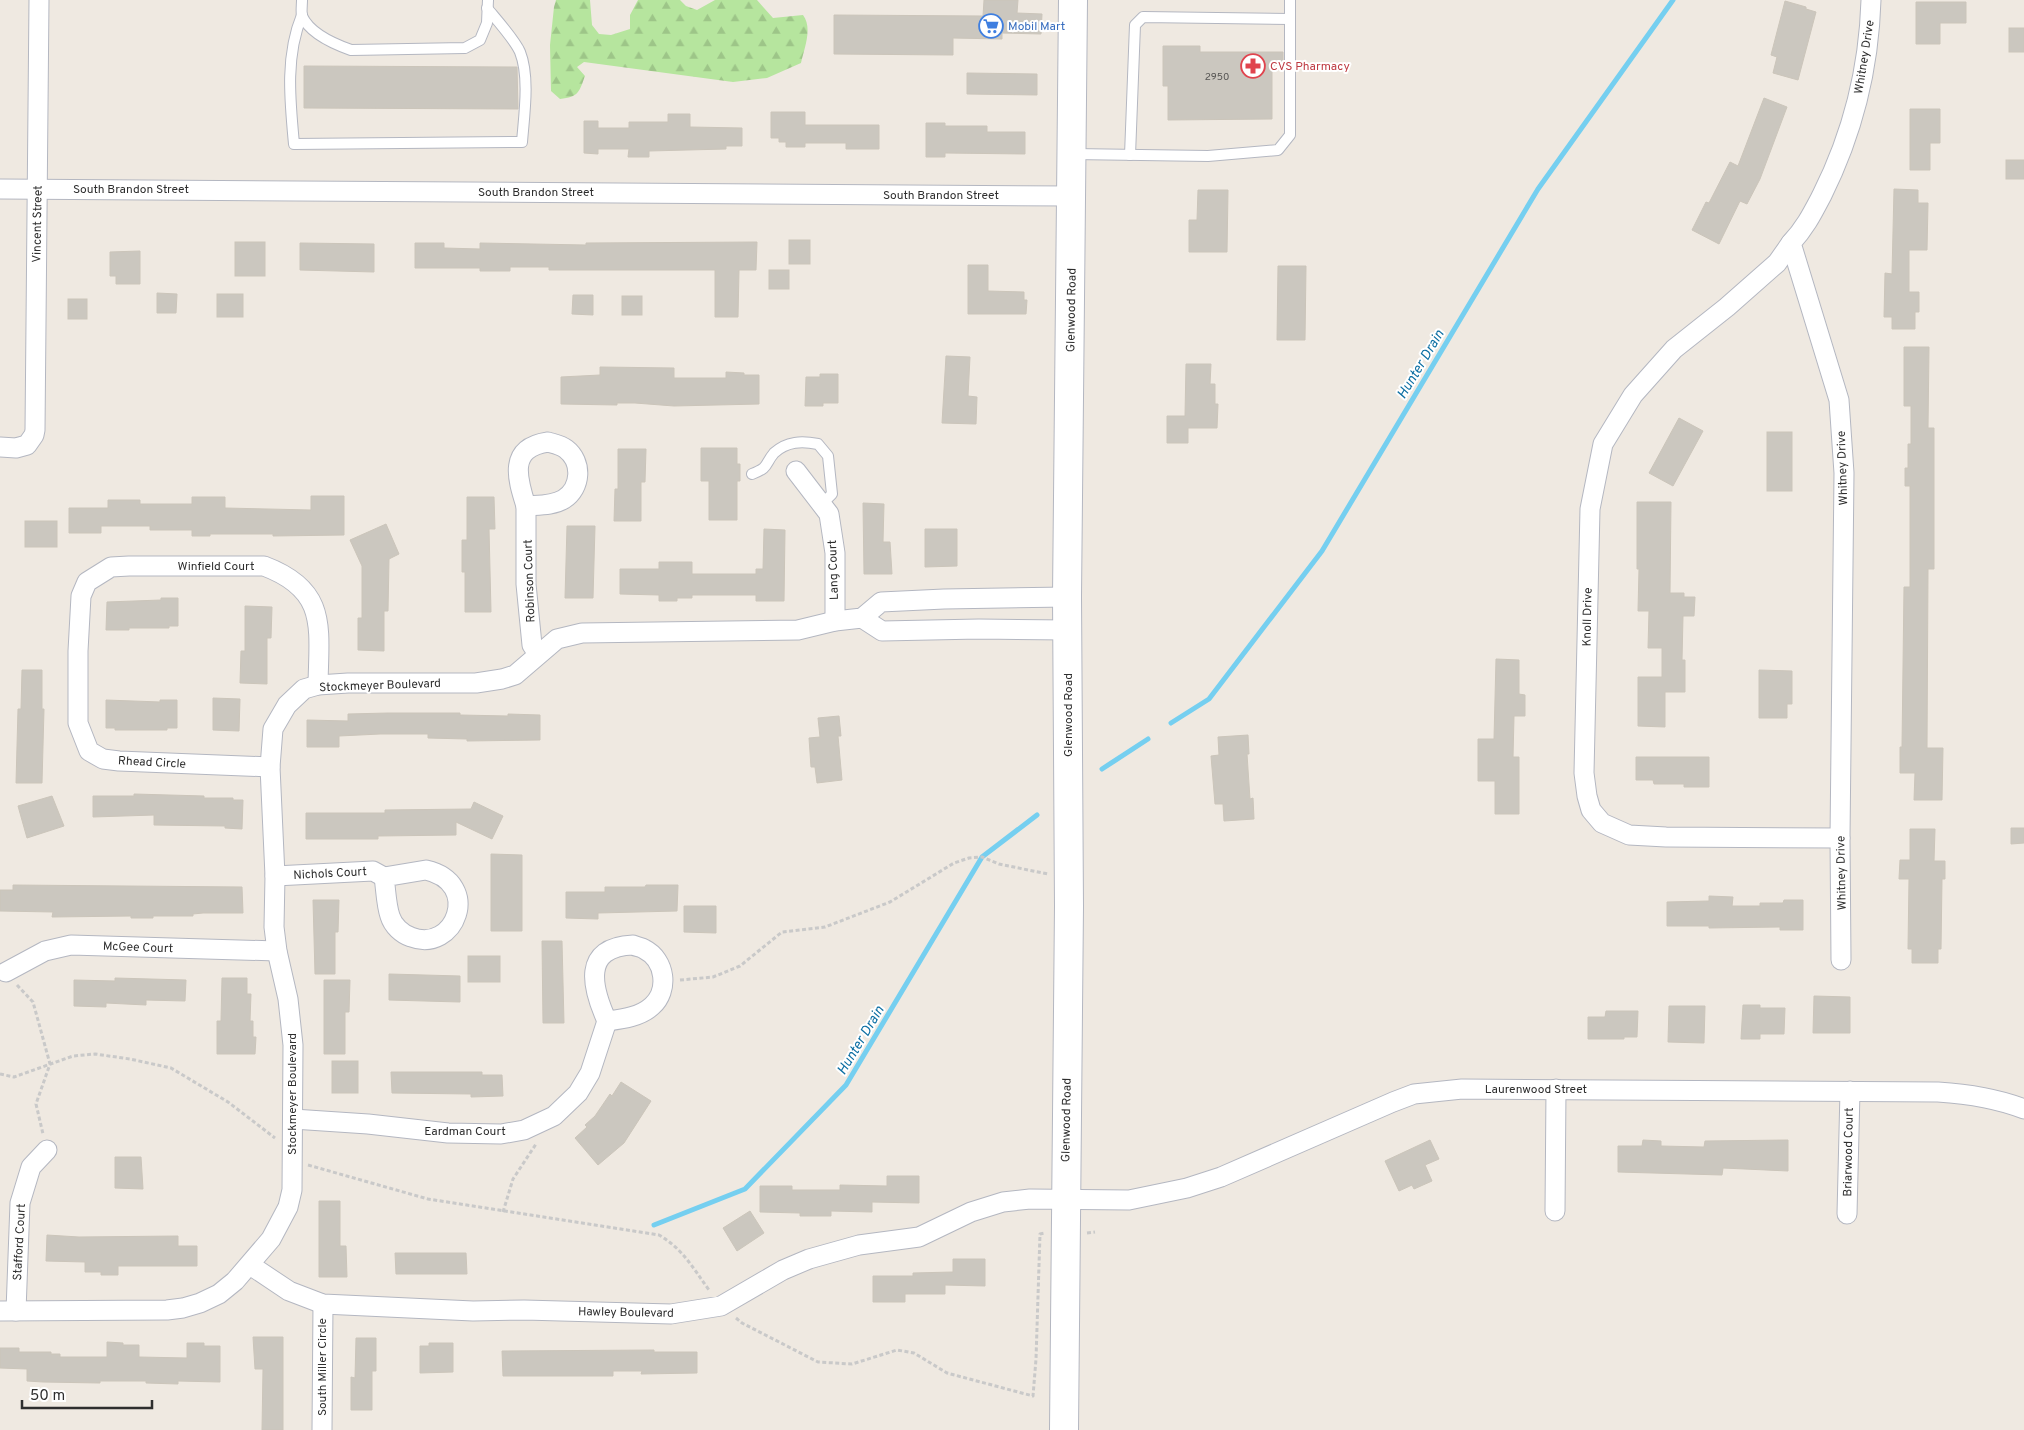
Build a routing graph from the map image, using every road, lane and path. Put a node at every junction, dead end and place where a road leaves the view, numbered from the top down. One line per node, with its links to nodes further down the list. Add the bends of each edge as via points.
1 (39, 0): 12 (street, Vincent Street)
2 (302, 0): 7 (lane)
3 (1073, 0): 9 (street, Glenwood Road)
4 (1290, 0): 8 (lane)
5 (1871, 0): 14 (street, Whitney Drive, via 1866,59 1848,133 1805,228)
6 (488, 4): 7 (lane, via 487,24 480,40 465,48 351,50 313,30); 7 (lane, via 520,52 525,76 522,142 294,144 289,92 294,32)
7 (302, 15)
8 (1290, 19): 10 (lane, via 1290,135 1278,150 1208,156); 10 (lane, via 1143,17 1135,25)
9 (1072, 154): 10 (lane); 13 (street, Glenwood Road)
10 (1130, 155)
11 (0, 189): 12 (street, South Brandon Street)
12 (37, 189): 13 (street, South Brandon Street); 15 (street, Vincent Street, via 35,430 27,445)
13 (1072, 196): 21 (street, Glenwood Road)
14 (1791, 243): 30 (street, Whitney Drive, via 1839,400 1844,473); 30 (street, Knoll Drive, via 1777,263 1674,349 1634,395 1603,444 1590,509 1584,773 1591,810 1602,823 1629,834)
15 (0, 447)
16 (796, 470): 18 (street, Lang Court)
17 (752, 474): 18 (lane, via 765,469 773,454 782,447 802,441 818,444 828,456 832,494)
18 (822, 504): 24 (street, Lang Court, via 829,514 835,553)
19 (526, 506): 27 (street, Robinson Court, via 528,601 532,645)
20 (87, 582): 28 (street, Winfield Court, via 111,567 129,566 264,566 281,572 297,582 312,602 317,617); 29 (street, Rhead Circle, via 81,596 79,616 78,723 88,751 118,762)
21 (1067, 598): 22 (street); 26 (street, Glenwood Road)
22 (955, 599): 23 (street, via 881,602); 25 (street)
23 (862, 618): 24 (street, Stockmeyer Boulevard); 25 (street, via 882,631)
24 (835, 621): 27 (street, Stockmeyer Boulevard, via 798,630 582,633 556,639)
25 (956, 630): 26 (street)
26 (1067, 630): 31 (street, Glenwood Road)
27 (538, 654): 28 (street, Stockmeyer Boulevard, via 515,675 489,682)
28 (318, 685): 29 (street, Stockmeyer Boulevard, via 304,689 287,705 273,729)
29 (270, 767): 32 (street, Stockmeyer Boulevard)
30 (1840, 838): 35 (street, Whitney Drive)
31 (1069, 875): 37 (path, via 1051,875 982,857 969,858 954,863 890,902 825,927 782,932 740,966 713,977); 48 (street, Glenwood Road)
32 (275, 876): 33 (street, Nichols Court, via 373,871); 34 (street, Stockmeyer Boulevard)
33 (384, 878)
34 (277, 951): 36 (street, McGee Court, via 71,945 45,951); 44 (street, Stockmeyer Boulevard, via 292,1030)
35 (1841, 960)
36 (6, 972): 39 (path, via 33,1002)
37 (663, 982): 38 (street, via 659,997 652,1006 643,1012); 38 (street, via 660,965 645,949 621,946 610,950 601,958 593,981)
38 (607, 1021): 45 (street, Eardman Court, via 590,1073 578,1093)
39 (50, 1064): 40 (path, via 14,1077); 46 (path, via 36,1104); 47 (path, via 73,1056 95,1054 171,1068 228,1102)
40 (0, 1074)
41 (1556, 1089): 42 (street, Laurenwood Street); 48 (street, Laurenwood Street, via 1462,1089 1414,1094 1221,1177 1187,1188 1130,1200); 49 (street)
42 (1850, 1091): 43 (street, Laurenwood Street, via 1959,1093); 51 (street, Briarwood Court)
43 (2024, 1109)
44 (293, 1119): 45 (street, Eardman Court, via 448,1133 501,1134); 47 (street, Stockmeyer Boulevard)
45 (542, 1123): 50 (path, via 535,1146 514,1179)
46 (47, 1150): 56 (street, Stafford Court, via 31,1168 20,1203)
47 (292, 1154): 50 (path, via 303,1164 314,1168 428,1199); 53 (street, Stockmeyer Boulevard, via 293,1174 288,1207 271,1240)
48 (1065, 1200): 55 (street, Hawley Boulevard, via 1003,1202 971,1212 919,1238 859,1245 828,1253 783,1270); 58 (street, Glenwood Road)
49 (1555, 1211)
50 (503, 1212): 55 (path, via 659,1235 682,1252)
51 (1847, 1214)
52 (1040, 1234): 55 (path, via 1033,1396 946,1373 914,1353 897,1350 852,1364 818,1362 742,1323)
53 (250, 1265): 54 (street, via 289,1291); 56 (street, Stockmeyer Boulevard, via 219,1294 183,1308)
54 (323, 1304): 55 (street, Hawley Boulevard, via 455,1311 671,1314); 57 (street, South Miller Circle)
55 (721, 1306)
56 (8, 1311)
57 (322, 1430)
58 (1064, 1430)

